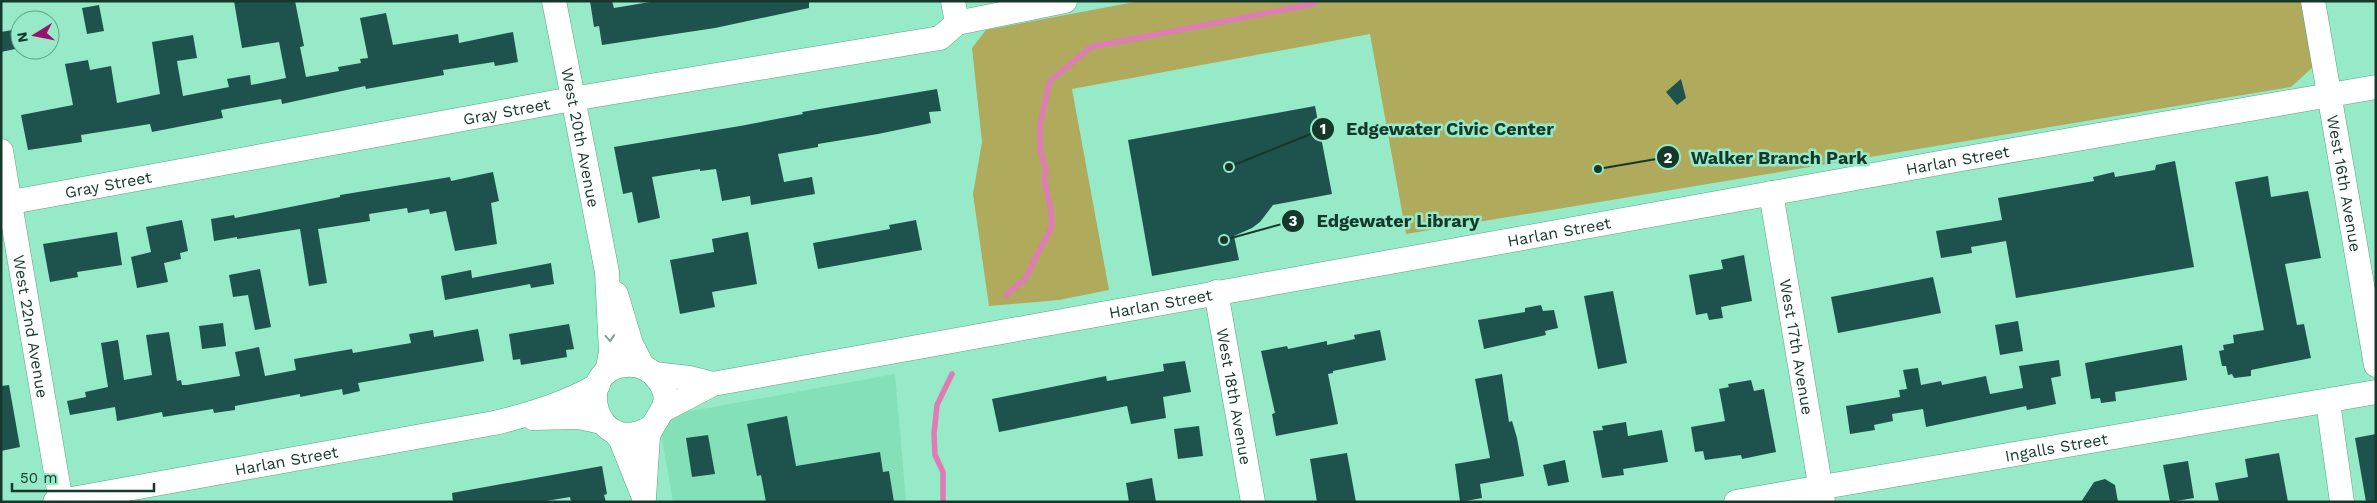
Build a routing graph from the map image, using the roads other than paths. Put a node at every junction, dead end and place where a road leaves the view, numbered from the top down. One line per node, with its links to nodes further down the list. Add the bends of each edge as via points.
1 (554, 1): 7 (street, West 20th Avenue)
2 (1065, 1): 4 (street, Gray Street)
3 (2314, 1): 6 (street, West 16th Avenue)
4 (955, 12): 7 (street, Gray Street, via 940,38)
5 (2376, 87): 6 (street, Harlan Street)
6 (2331, 95): 9 (street, Harlan Street); 13 (street, West 16th Avenue)
7 (572, 99): 10 (street, Gray Street); 11 (street, West 20th Avenue)
8 (1, 151): 10 (street, West 22nd Avenue)
9 (1771, 194): 12 (street, Harlan Street); 22 (street, West 17th Avenue)
10 (6, 204): 24 (street, West 22nd Avenue)
11 (607, 272): 14 (street, West 20th Avenue, via 631,344); 15 (street, West 20th Avenue, one-way to 15, via 611,352)
12 (1216, 292): 16 (street, Harlan Street); 25 (street, West 18th Avenue)
13 (2376, 365)
14 (648, 371): 15 (street, via 624,365); 16 (street, Harlan Street); 20 (street, via 663,387)
15 (602, 379): 19 (street, Harlan Street, via 577,396); 21 (street, via 594,404)
16 (713, 384): 20 (street, Harlan Street)
17 (2376, 392): 18 (street, Ingalls Street)
18 (2328, 402): 22 (street, Ingalls Street); 27 (street)
19 (516, 418): 21 (street, Harlan Street, via 580,417); 24 (street, Harlan Street)
20 (657, 419): 21 (street, via 633,435); 23 (street, via 647,442)
21 (609, 427): 23 (street, via 621,440)
22 (1821, 494): 26 (street, Ingalls Street)
23 (644, 500)
24 (59, 501)
25 (1253, 502)
26 (1736, 502)
27 (2342, 502)

